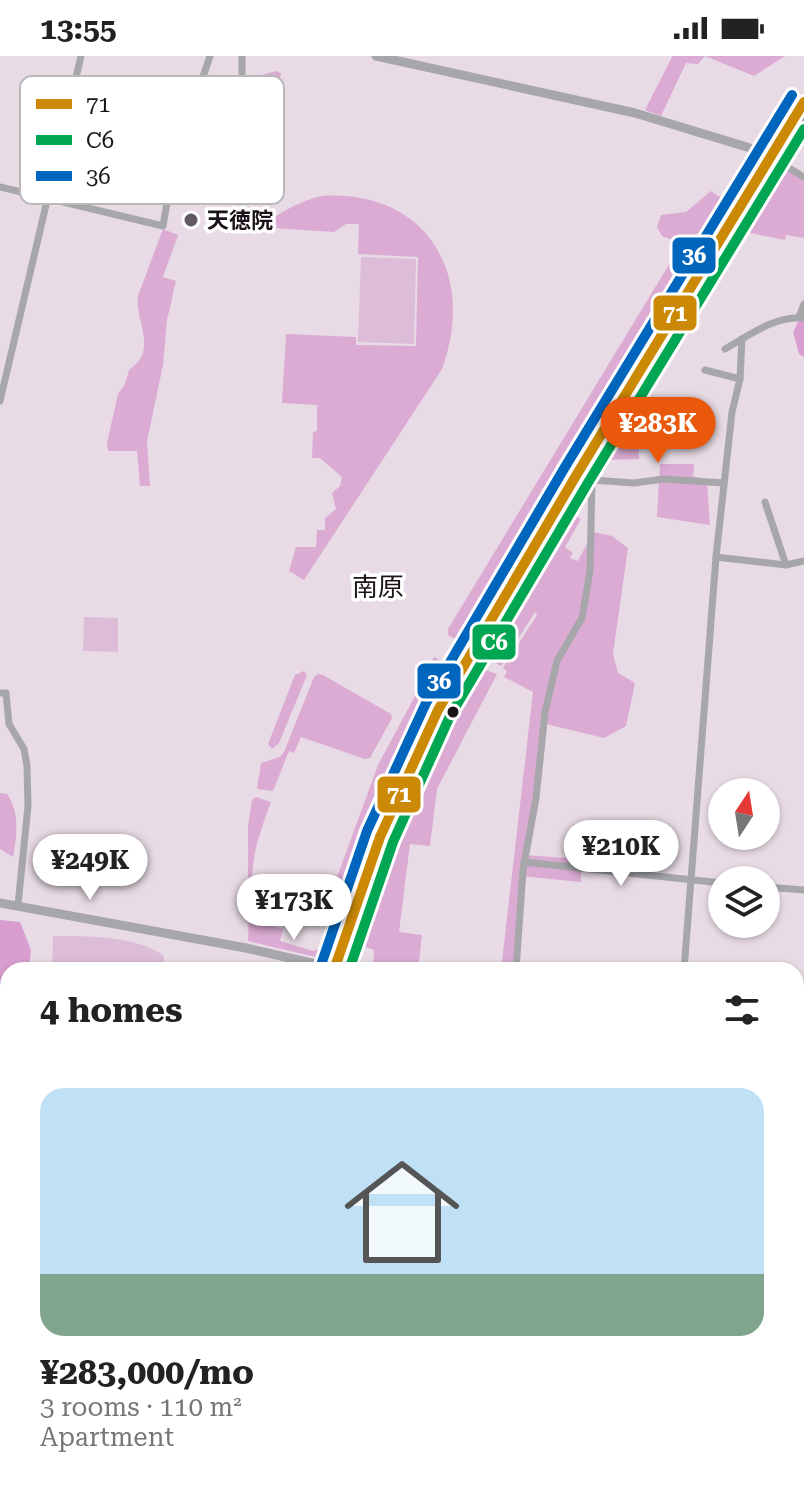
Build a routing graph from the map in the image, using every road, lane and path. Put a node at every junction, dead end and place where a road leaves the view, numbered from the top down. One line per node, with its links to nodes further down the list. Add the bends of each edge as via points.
1 (81, 56): 4 (street)
2 (210, 56): 5 (street)
3 (376, 56): 8 (street, via 635,113)
4 (76, 76)
5 (203, 76)
6 (804, 102): 8 (highway)
7 (804, 121): 8 (highway)
8 (774, 160): 9 (street); 22 (highway); 37 (highway, via 569,487 438,710 380,837)
9 (804, 177)
10 (0, 187): 11 (street)
11 (20, 192)
12 (46, 204): 21 (street)
13 (72, 204): 14 (street, via 163,226)
14 (167, 204)
15 (804, 304): 16 (street)
16 (802, 318): 17 (street, via 757,329)
17 (742, 339): 18 (street); 20 (street)
18 (725, 349)
19 (705, 370): 20 (street)
20 (740, 379): 23 (street)
21 (0, 401)
22 (589, 479): 23 (street); 29 (street, via 592,543 586,598 579,625 555,670 545,712); 38 (highway, via 433,740)
23 (724, 483): 25 (street)
24 (765, 502): 27 (street)
25 (716, 557): 27 (street); 30 (street)
26 (804, 561): 27 (street)
27 (786, 565)
28 (0, 693): 35 (street, via 6,693 9,724 27,766)
29 (524, 862): 30 (street); 39 (street)
30 (691, 880): 31 (street); 40 (street)
31 (708, 882)
32 (780, 888): 33 (street)
33 (804, 890)
34 (0, 903): 35 (street)
35 (18, 905): 36 (street)
36 (305, 962)
37 (341, 962)
38 (341, 962)
39 (517, 962)
40 (685, 962)

